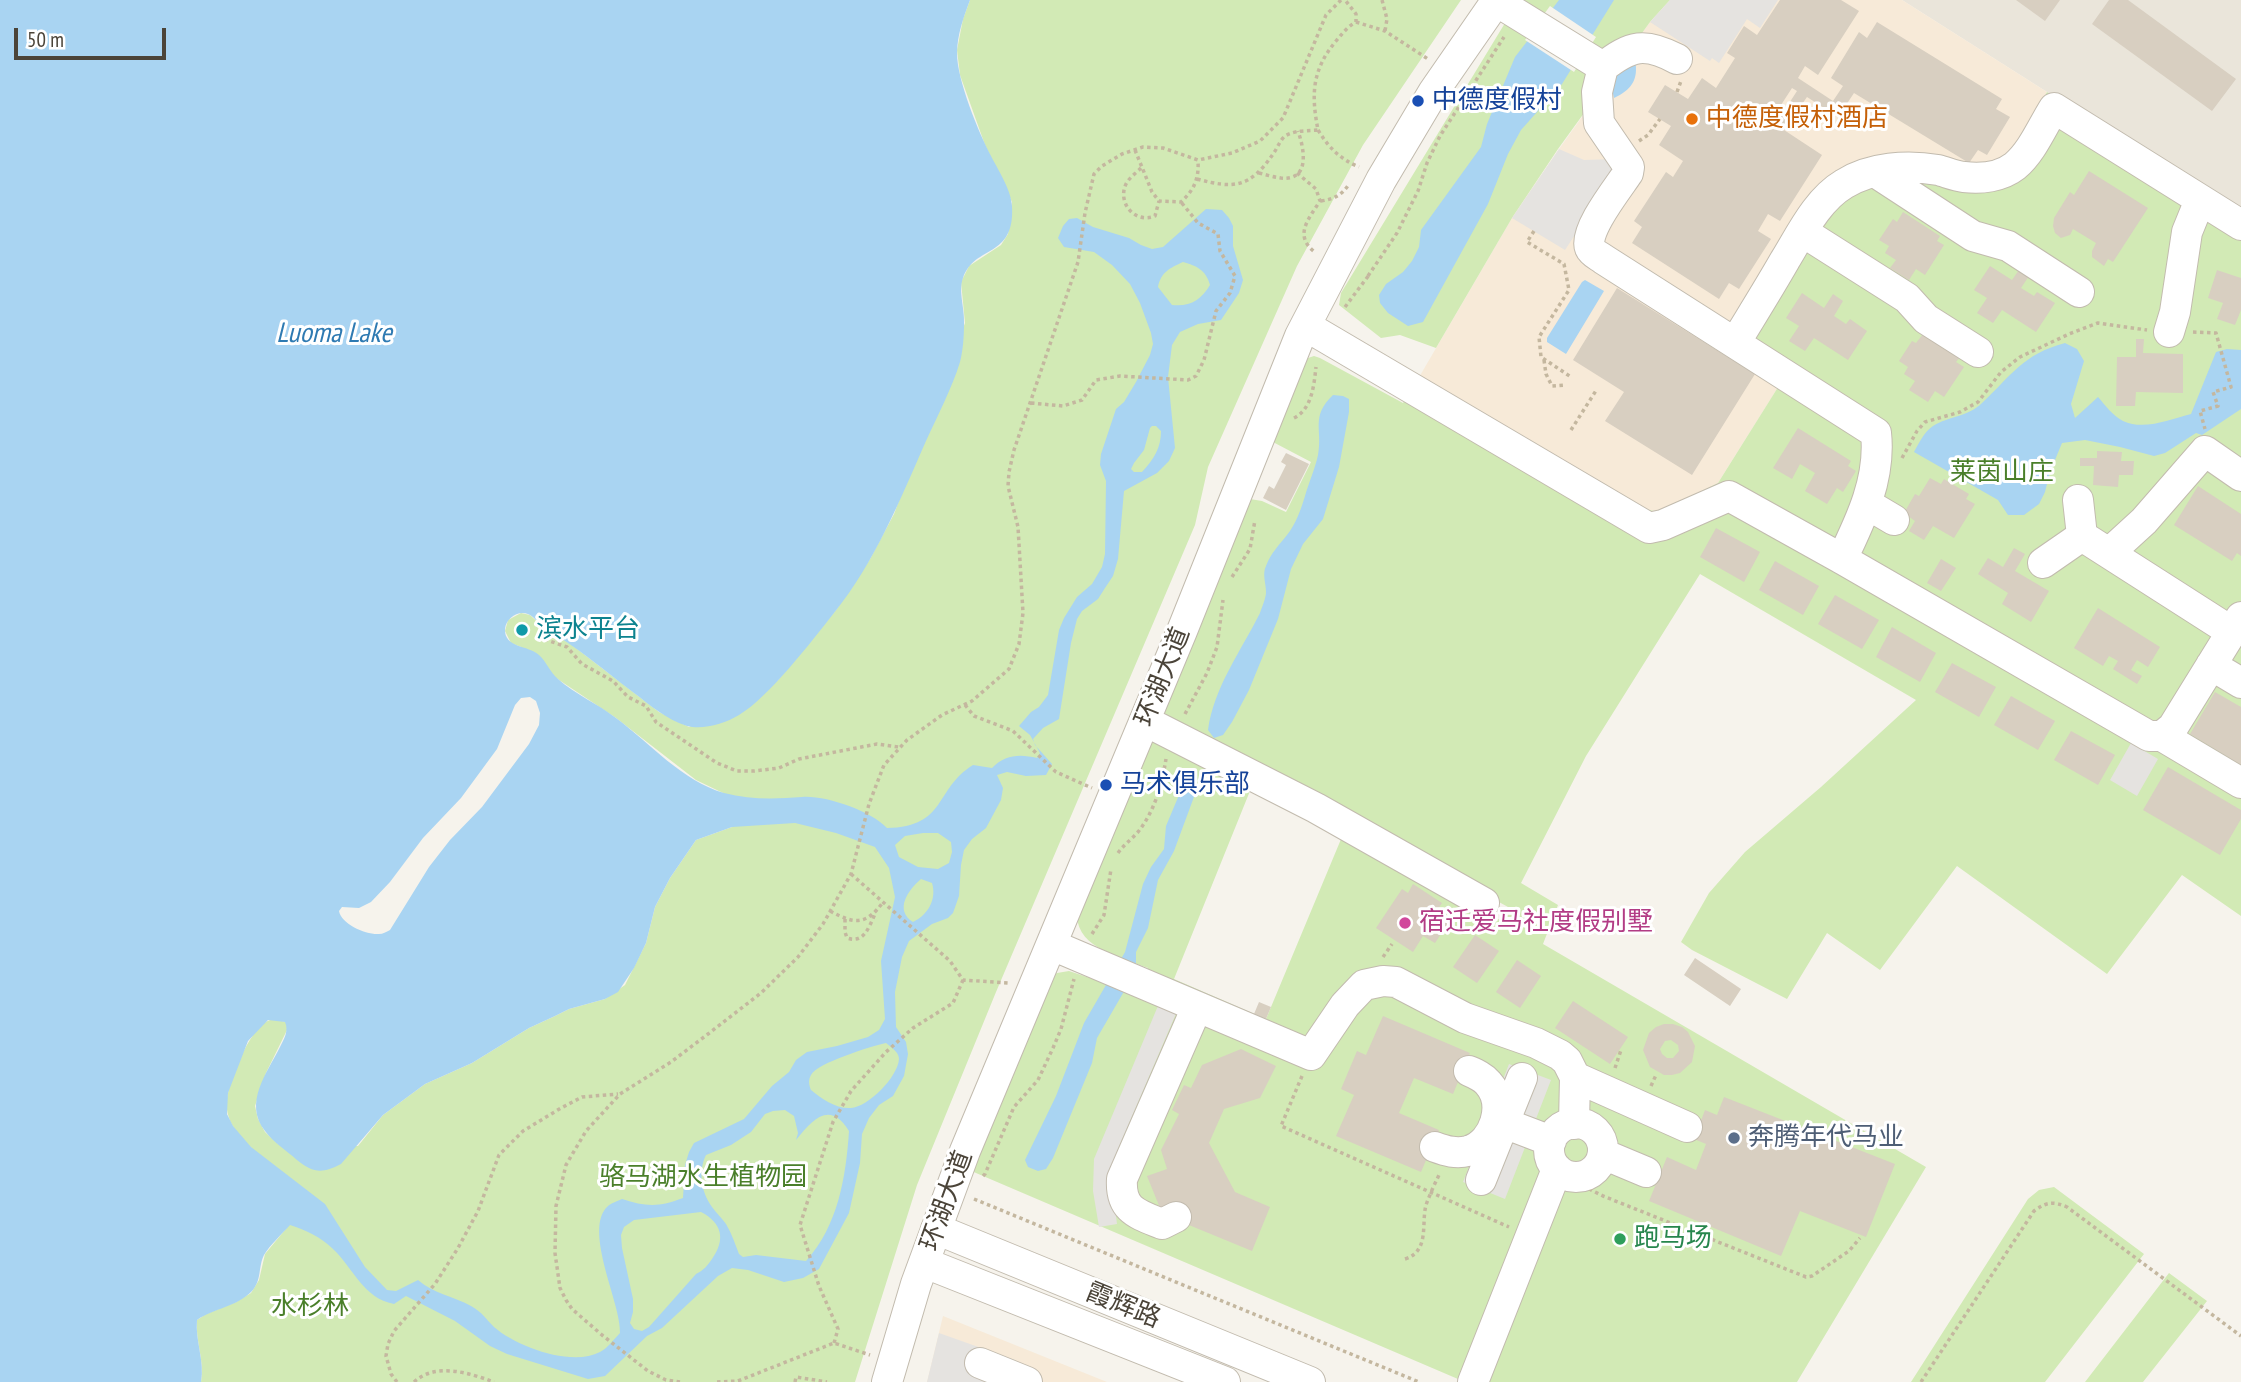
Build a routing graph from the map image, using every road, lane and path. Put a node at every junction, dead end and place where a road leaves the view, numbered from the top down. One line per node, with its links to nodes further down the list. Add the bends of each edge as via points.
1 (1343, 0): 4 (path, via 1356,13); 12 (path, via 1326,15 1283,118 1260,141)
2 (1382, 0): 5 (path)
3 (1509, 9): 7 (street); 28 (path, via 1440,136 1398,233); 30 (street, 环湖大道, via 1434,91 1381,180)
4 (1356, 22): 5 (path); 9 (path, via 1326,54 1315,77)
5 (1385, 31): 8 (path)
6 (1677, 60): 7 (street, via 1660,50 1640,48)
7 (1594, 61): 33 (street, via 1599,123 1629,167 1593,226 1590,248)
8 (1435, 65)
9 (1318, 130): 10 (path); 17 (path, via 1343,160 1358,167)
10 (1298, 131): 15 (path, via 1284,137); 16 (path, via 1305,163)
11 (1135, 150): 12 (path, via 1163,148); 13 (path); 39 (path, via 1094,174 1078,262)
12 (1198, 160): 18 (path)
13 (1142, 168): 21 (path); 21 (path, via 1127,183 1122,197 1125,207 1147,219 1155,216)
14 (1875, 172): 20 (street, via 1914,168 1963,177 2005,173 2023,158 2054,108); 26 (street, via 1843,184 1825,200); 29 (street, via 1973,236 2008,246)
15 (1259, 173): 16 (path, via 1292,178); 18 (path, via 1241,184 1222,186)
16 (1297, 173): 22 (path, via 1315,189)
17 (1354, 174)
18 (1197, 179): 23 (path)
19 (1350, 181): 22 (path, via 1333,200)
20 (2200, 200): 24 (street); 31 (street, via 2187,232)
21 (1159, 201): 23 (path)
22 (1320, 201): 27 (path, via 1303,233 1307,247)
23 (1181, 202): 39 (path, via 1198,223 1217,234 1220,251 1235,276 1230,293 1216,311 1196,376 1188,380 1119,376 1096,380 1082,400 1063,407)
24 (2241, 225)
25 (1534, 230): 35 (path, via 1527,242 1564,264 1569,290 1539,337)
26 (1803, 232): 33 (street); 34 (street, via 1907,298 1926,319)
27 (1322, 258)
28 (1357, 290)
29 (2079, 292)
30 (1306, 326): 48 (street, via 1649,528 1729,496); 55 (street, 环湖大道)
31 (2169, 332): 43 (path, via 2098,323 2020,357 2001,372 1978,402 1925,422 1886,485)
32 (2216, 333): 41 (path, via 2231,387 2213,392 2217,406 2200,411)
33 (1735, 343): 43 (street, via 1876,433)
34 (1978, 352)
35 (1544, 360): 36 (path); 37 (path, via 1552,386)
36 (1571, 377)
37 (1565, 385)
38 (1597, 389): 40 (path)
39 (1030, 403): 54 (path, via 1008,479 1018,527 1023,614 1019,644 1009,668)
40 (1571, 430)
41 (2207, 438)
42 (2241, 476): 47 (street, via 2205,451 2144,521)
43 (1869, 496): 45 (street); 48 (street)
44 (2078, 500): 46 (street)
45 (1894, 520)
46 (2082, 536): 47 (street); 49 (street)
47 (2109, 552): 50 (street)
48 (1842, 559): 56 (street, via 2149,736)
49 (2043, 563)
50 (2236, 624): 52 (street)
51 (538, 637): 57 (path, via 567,647 582,664 646,706 656,722 717,763 737,771 779,768 799,759 877,744)
52 (2211, 665): 53 (street); 56 (street, via 2173,727)
53 (2241, 683)
54 (965, 705): 57 (path, via 942,715); 59 (path, via 974,716 1013,731 1056,772)
55 (1145, 721): 62 (street, via 1316,808); 66 (street, 环湖大道)
56 (2162, 736): 58 (street)
57 (900, 748): 60 (path, via 884,765)
58 (2241, 783)
59 (1098, 790)
60 (851, 874): 61 (path); 63 (path)
61 (883, 902): 64 (path); 67 (path, via 950,961)
62 (1484, 903)
63 (830, 911): 65 (path); 74 (path, via 798,957 761,993 671,1062)
64 (875, 914): 65 (path, via 866,920); 65 (path, via 861,939 854,941 847,938)
65 (845, 919)
66 (1052, 945): 68 (street, 环湖大道); 69 (street)
67 (962, 980): 68 (path); 92 (path, via 953,1003 886,1052 851,1091 833,1122 800,1225 838,1329)
68 (1035, 985): 83 (street, 环湖大道)
69 (1197, 1007): 70 (street); 85 (street, via 1122,1179 1129,1208 1162,1224)
70 (1311, 1055): 72 (street, via 1364,985 1396,982 1465,1018 1560,1055); 84 (path, via 1281,1126)
71 (1469, 1071): 75 (street, via 1487,1082 1495,1094)
72 (1575, 1077): 76 (street); 77 (street)
73 (1522, 1078): 75 (street)
74 (620, 1094): 97 (path, via 582,1097 523,1131 499,1155 458,1248 388,1344 386,1356); 100 (path, via 586,1131 566,1165 556,1206 560,1288 572,1309 602,1335 649,1371)
75 (1500, 1122): 77 (street); 78 (street, via 1469,1151); 82 (street)
76 (1687, 1127)
77 (1563, 1132): 79 (street, via 1582,1124 1601,1138); 81 (street, via 1550,1156)
78 (1442, 1150): 84 (path)
79 (1603, 1154): 80 (street); 81 (street, via 1596,1169)
80 (1646, 1172)
81 (1569, 1173): 87 (street); 88 (path, via 1603,1196 1806,1277 1849,1251)
82 (1481, 1180)
83 (951, 1189): 86 (street, 环湖大道); 106 (path)
84 (1431, 1192): 87 (path); 89 (path, via 1424,1213 1423,1241)
85 (1176, 1217)
86 (936, 1229): 90 (street, 环湖大道); 105 (street, 霞辉路)
87 (1531, 1236): 107 (street)
88 (1860, 1238)
89 (1405, 1259)
90 (925, 1263): 94 (street, 环湖大道); 104 (street, 霞辉路)
91 (2241, 1336): 108 (path, via 2067,1207 2045,1203 2034,1211)
92 (834, 1343): 94 (path); 95 (path)
93 (980, 1363): 96 (street)
94 (889, 1372)
95 (738, 1381): 101 (path)
96 (1023, 1381)
97 (397, 1382)
98 (414, 1382): 99 (path, via 423,1374 450,1370)
99 (494, 1382)
100 (680, 1382)
101 (718, 1382)
102 (795, 1382): 103 (path, via 796,1377)
103 (827, 1382)
104 (1226, 1382)
105 (1310, 1382)
106 (1419, 1382)
107 (1473, 1382)
108 (1921, 1382)

